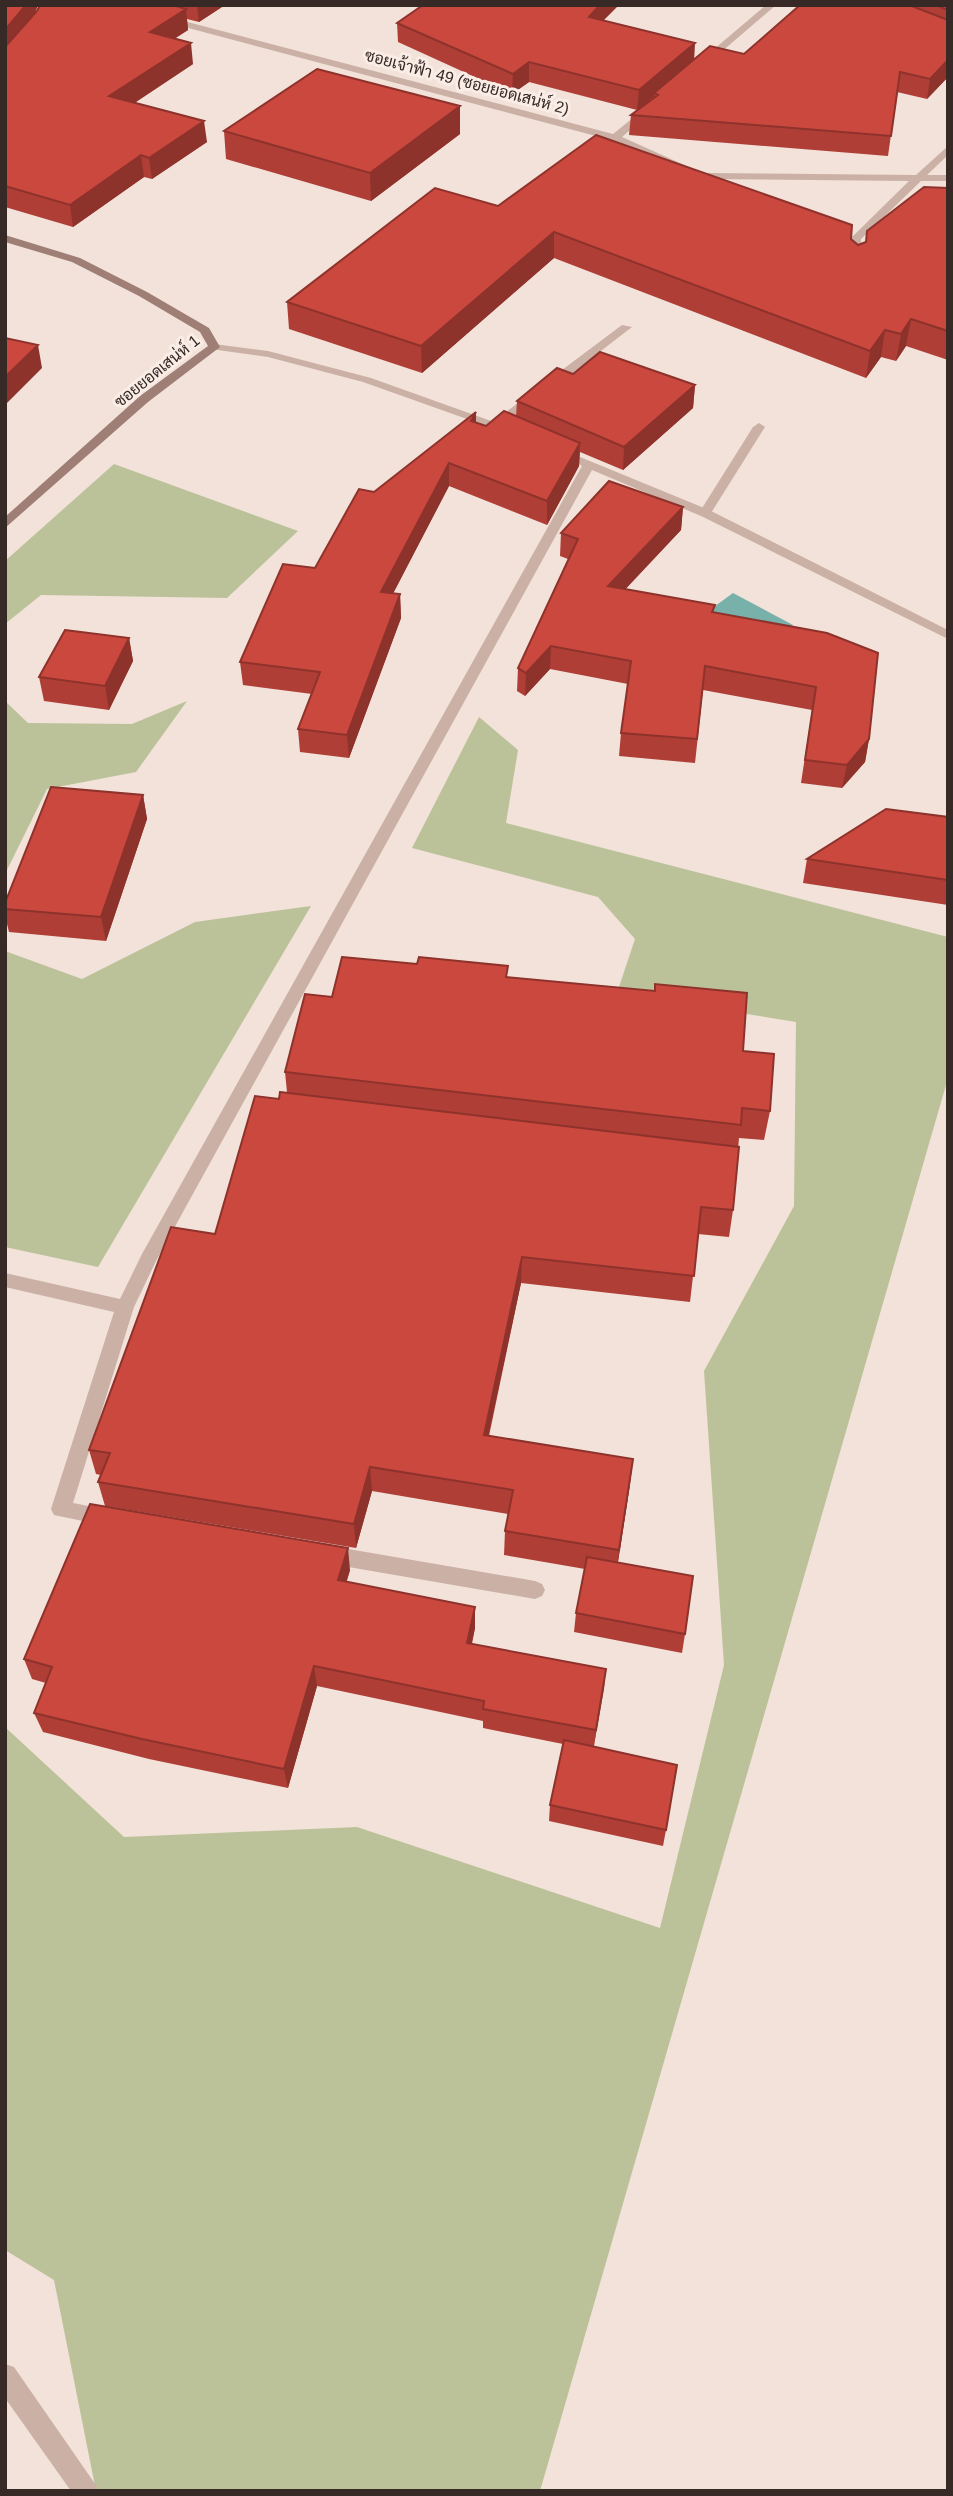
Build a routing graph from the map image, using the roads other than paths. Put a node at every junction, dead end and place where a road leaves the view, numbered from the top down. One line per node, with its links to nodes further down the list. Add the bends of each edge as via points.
1 (772, 5): 3 (street)
2 (149, 15): 5 (street, ซอยเจ้าฟ้า 49 (ซอยยอดเสน่ห์ 2))
3 (691, 73)
4 (652, 107): 5 (street)
5 (615, 138): 7 (street, ซอยเจ้าฟ้า 49 (ซอยยอดเสน่ห์ 2))
6 (948, 149): 9 (street)
7 (704, 176): 9 (street); 10 (street, ซอยเจ้าฟ้า 49 (ซอยยอดเสน่ห์ 2))
8 (948, 178): 9 (street)
9 (918, 179): 13 (street)
10 (729, 186)
11 (843, 233): 13 (street)
12 (5, 238): 16 (street, ซอยยอดเสน่ห์ 1, via 76,260 132,288 205,330)
13 (856, 239): 14 (street)
14 (855, 266)
15 (626, 327): 17 (street)
16 (214, 347): 17 (street, via 268,354 367,380); 23 (street, ซอยยอดเสน่ห์ 1, via 144,399)
17 (498, 424): 19 (street)
18 (758, 427): 22 (street)
19 (521, 435)
20 (566, 455): 21 (street)
21 (589, 465): 22 (street); 26 (street, via 242,1105 148,1259)
22 (705, 513): 24 (street)
23 (5, 524)
24 (948, 635)
25 (5, 1280): 26 (street)
26 (125, 1307): 27 (street, via 61,1509)
27 (129, 1520)
28 (305, 1550): 29 (street)
29 (535, 1590)
30 (5, 2376): 31 (street)
31 (87, 2491)

